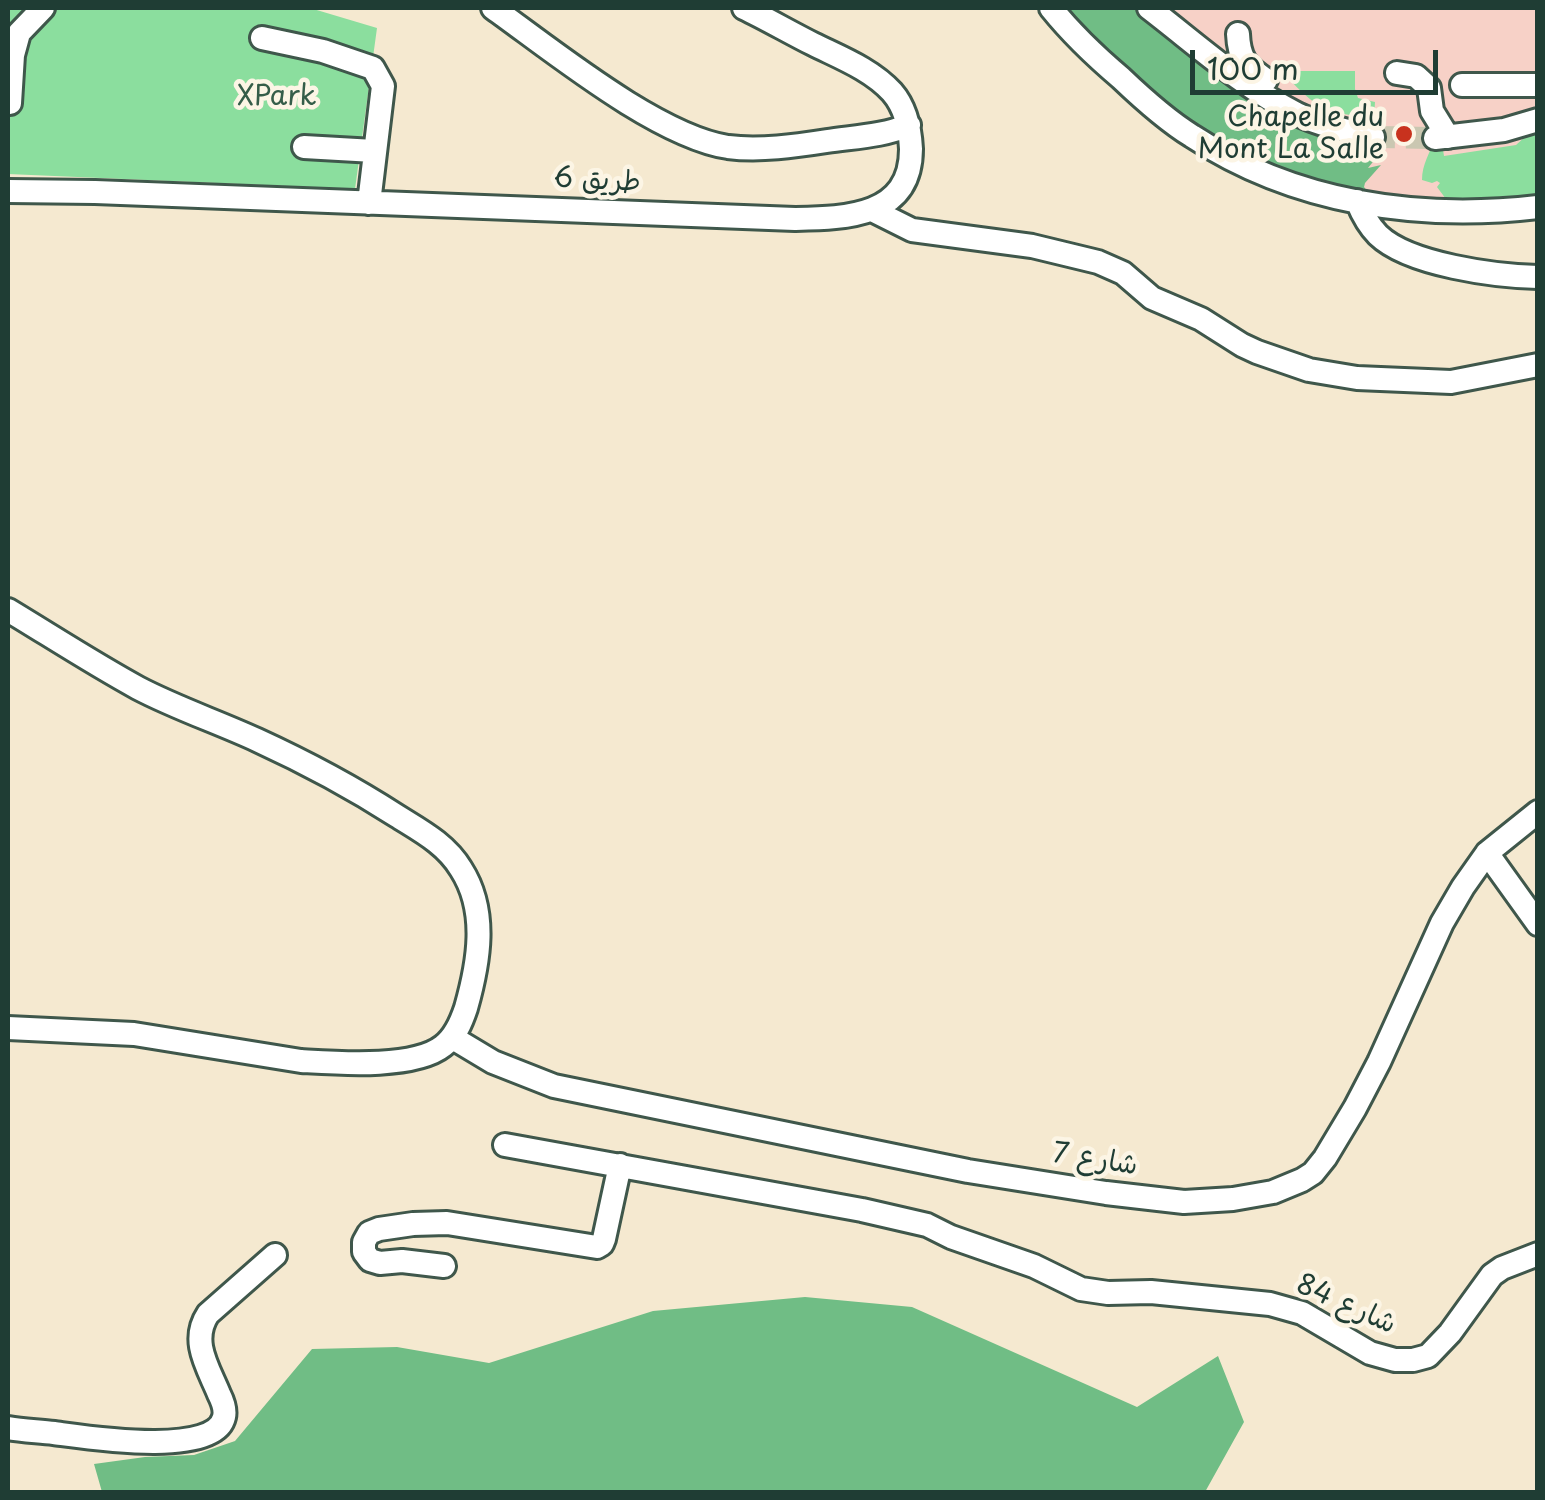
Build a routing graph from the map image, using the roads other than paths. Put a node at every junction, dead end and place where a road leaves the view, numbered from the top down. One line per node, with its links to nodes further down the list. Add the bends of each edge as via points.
1 (43, 8): 13 (street, via 19,33)
2 (493, 8): 16 (street, via 625,100 714,144 780,146)
3 (744, 8): 16 (street, via 881,82)
4 (1051, 8): 22 (street, via 1088,50 1192,137 1272,178)
5 (1149, 8): 9 (street)
6 (1170, 8): 9 (street)
7 (1238, 34): 15 (street, via 1245,62)
8 (262, 38): 19 (street, via 373,68 383,86)
9 (1199, 47): 15 (street, via 1282,106)
10 (1397, 73): 14 (street, via 1416,76 1429,88 1441,138)
11 (1462, 85): 12 (street)
12 (1538, 85)
13 (10, 103)
14 (1538, 120)
15 (1326, 124): 17 (street)
16 (908, 125): 24 (street, via 908,172 891,198)
17 (1373, 137)
18 (304, 147): 19 (street)
19 (374, 152): 21 (street)
20 (8, 190): 21 (street, طريق 6)
21 (369, 202): 24 (street, طريق 6, via 795,219)
22 (1357, 202): 23 (street, via 1442,212); 25 (street, via 1392,246 1470,271)
23 (1538, 207)
24 (872, 210): 26 (street, via 924,233 1098,262 1242,345 1308,370 1451,382)
25 (1538, 277)
26 (1538, 365)
27 (8, 610): 32 (street, via 140,689 322,771 434,840 468,880 479,932 471,990)
28 (1538, 812): 29 (street, شارع 7)
29 (1487, 853): 30 (street); 32 (street, شارع 7, via 1442,924 1388,1045 1325,1158 1302,1180 1253,1196 1184,1202 968,1172 554,1086)
30 (1538, 924)
31 (8, 1028): 32 (street, via 134,1034 365,1064 412,1058)
32 (453, 1038)
33 (505, 1146): 34 (street, شارع 84)
34 (620, 1165): 36 (street, شارع 84, via 927,1225 1081,1289 1270,1304 1302,1313 1370,1353 1406,1361 1433,1352 1492,1275); 37 (street, via 597,1247 447,1224 378,1229 364,1242 370,1260)
35 (275, 1254): 38 (street, via 202,1322 199,1343 223,1403 216,1430 150,1443)
36 (1538, 1254)
37 (444, 1266)
38 (8, 1428)

